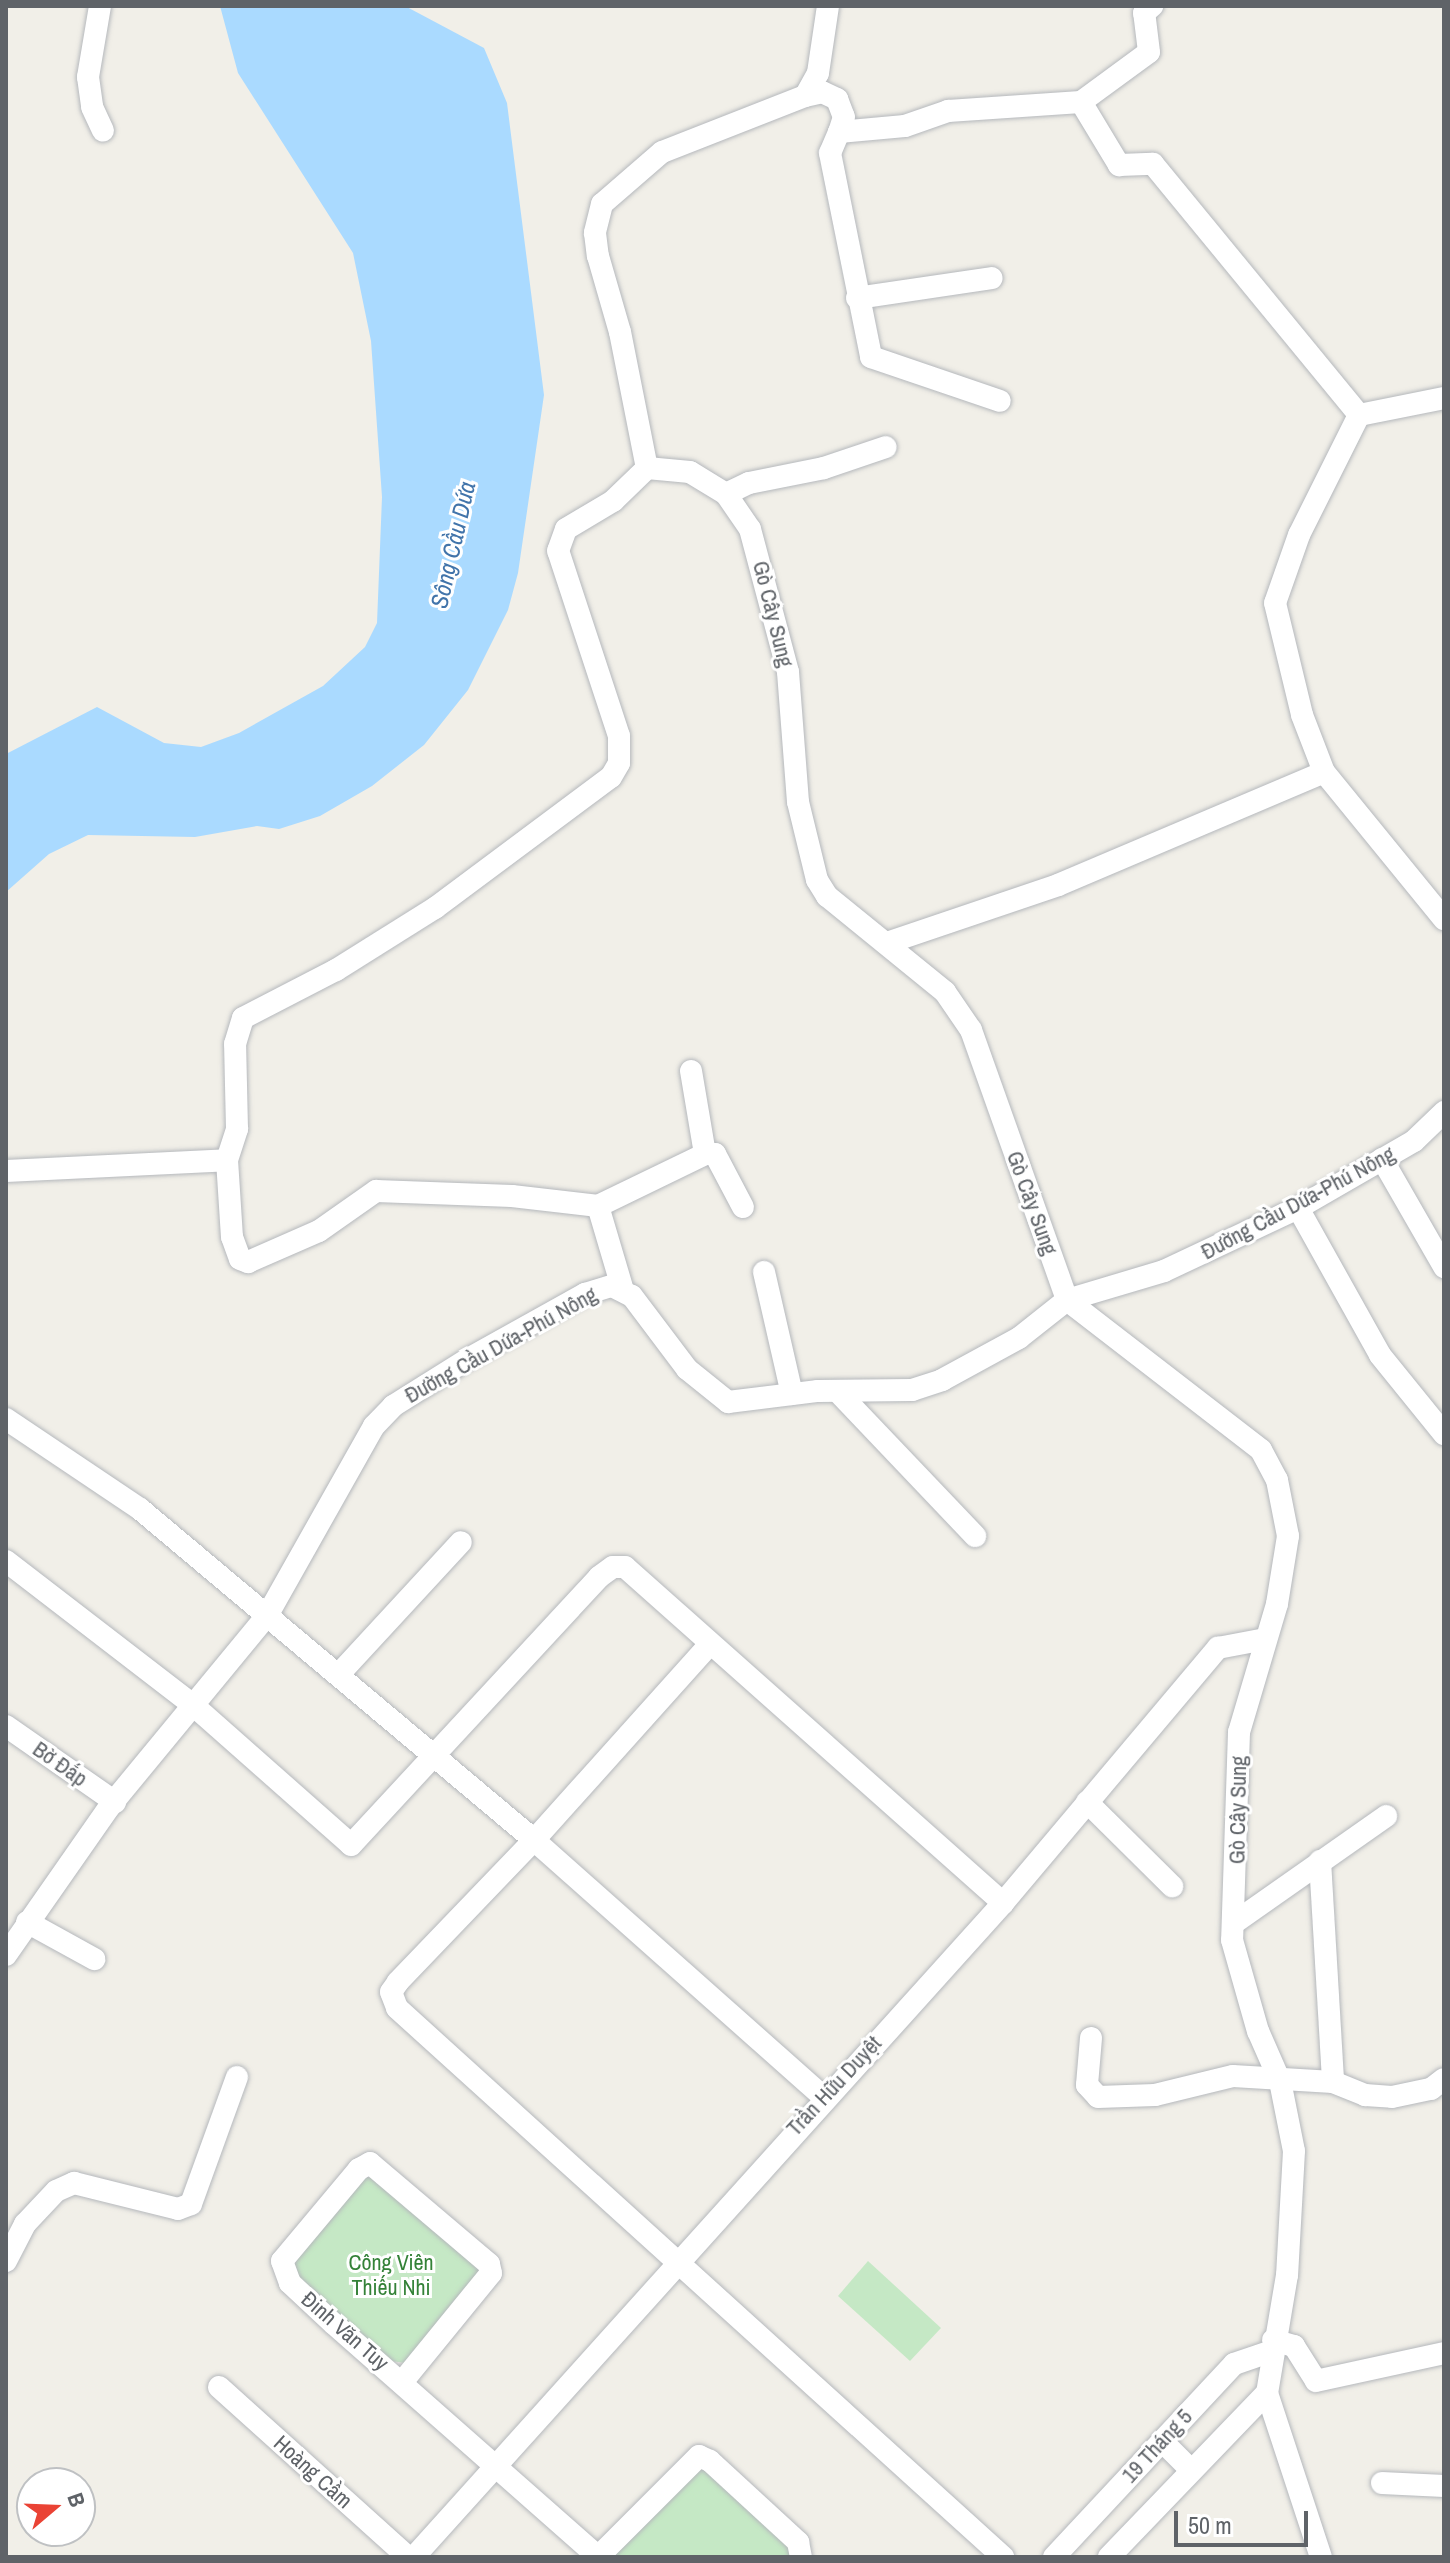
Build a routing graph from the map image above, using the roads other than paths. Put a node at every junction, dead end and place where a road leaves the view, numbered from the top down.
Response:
1 (100, 6) edge
2 (828, 6) edge
3 (1152, 6) edge
4 (805, 96) junction
5 (1081, 102) junction
6 (103, 131) dead end
7 (839, 132) junction
8 (992, 278) dead end
9 (857, 298) junction
10 (1444, 398) edge
11 (1000, 401) dead end
12 (1359, 415) junction
13 (886, 447) dead end
14 (647, 468) junction
15 (726, 494) junction
16 (1324, 772) junction
17 (1444, 919) edge
18 (890, 942) junction
19 (691, 1071) dead end
20 (1444, 1112) edge
21 (705, 1154) junction
22 (1382, 1159) junction
23 (227, 1160) junction
24 (6, 1171) edge
25 (598, 1206) junction
26 (743, 1207) dead end
27 (1298, 1208) junction
28 (1444, 1267) edge
29 (764, 1272) dead end
30 (622, 1287) junction
31 (1067, 1300) junction
32 (838, 1392) junction
33 (792, 1394) junction
34 (6, 1419) edge
35 (1444, 1434) edge
36 (975, 1536) dead end
37 (461, 1542) dead end
38 (6, 1561) edge
39 (268, 1614) junction
40 (1265, 1639) junction
41 (710, 1644) junction
42 (340, 1673) junction
43 (193, 1705) junction
44 (6, 1726) edge
45 (438, 1754) junction
46 (115, 1802) junction
47 (1087, 1802) junction
48 (1386, 1816) dead end
49 (534, 1840) junction
50 (1320, 1861) junction
51 (1172, 1886) dead end
52 (1003, 1903) junction
53 (27, 1922) junction
54 (1234, 1923) junction
55 (6, 1955) edge
56 (94, 1959) dead end
57 (1091, 2038) dead end
58 (237, 2077) dead end
59 (1444, 2079) edge
60 (1280, 2081) junction
61 (1333, 2082) junction
62 (823, 2097) junction
63 (677, 2259) junction
64 (6, 2261) edge
65 (1272, 2346) junction
66 (1444, 2353) edge
67 (403, 2381) junction
68 (219, 2387) dead end
69 (1267, 2393) junction
70 (1162, 2441) junction
71 (494, 2465) junction
72 (1191, 2470) junction
73 (1382, 2483) dead end
74 (1444, 2486) edge
75 (408, 2557) edge
76 (414, 2557) edge
77 (598, 2557) edge
78 (801, 2557) edge
79 (1003, 2557) edge
80 (1054, 2557) edge
81 (1109, 2557) edge
82 (1321, 2557) edge

1 - 6 street
2 - 4 street
3 - 5 street
4 - 7 street
4 - 14 street
5 - 7 street
5 - 12 street
7 - 9 street
8 - 9 street
9 - 11 street
10 - 12 street
12 - 16 street
13 - 15 street
14 - 15 street, Gò Cây Sung
14 - 23 street
15 - 18 street, Gò Cây Sung
16 - 17 street
16 - 18 street
18 - 31 street, Gò Cây Sung
19 - 21 street
20 - 22 street, Đường Cầu Dứa-Phú Nông
21 - 25 street
21 - 26 street
22 - 27 street, Đường Cầu Dứa-Phú Nông
22 - 28 street
23 - 24 street
23 - 25 street
25 - 30 street
27 - 31 street, Đường Cầu Dứa-Phú Nông
27 - 35 street
29 - 33 street
30 - 33 street, Đường Cầu Dứa-Phú Nông
30 - 39 street, Đường Cầu Dứa-Phú Nông
31 - 32 street, Đường Cầu Dứa-Phú Nông
31 - 40 street, Gò Cây Sung
32 - 33 street, Đường Cầu Dứa-Phú Nông
32 - 36 street
34 - 39 street
37 - 42 street
38 - 43 street
39 - 42 street
39 - 43 street, Đường Cầu Dứa-Phú Nông
40 - 47 street, Trần Hữu Duyệt
40 - 54 street, Gò Cây Sung
41 - 45 street
41 - 49 street
41 - 52 street
42 - 45 street
43 - 45 street
43 - 46 street, Đường Cầu Dứa-Phú Nông
44 - 46 street, Bờ Đắp
45 - 49 street
46 - 53 street, Đường Cầu Dứa-Phú Nông
47 - 51 street
47 - 52 street, Trần Hữu Duyệt
48 - 50 street
49 - 62 street
49 - 63 street
50 - 54 street
50 - 61 street
52 - 62 street, Trần Hữu Duyệt
53 - 55 street, Đường Cầu Dứa-Phú Nông
53 - 56 street
54 - 60 street, Gò Cây Sung
57 - 60 street
58 - 64 street
59 - 61 street
60 - 61 street
60 - 65 street, Gò Cây Sung
62 - 63 street, Trần Hữu Duyệt
63 - 71 street, Trần Hữu Duyệt
63 - 79 street
65 - 66 street
65 - 69 street, Gò Cây Sung
65 - 70 street, 19 Tháng 5
67 - 67 street, Đinh Văn Tuy
67 - 71 street, Đinh Văn Tuy
68 - 75 street, Hoàng Cầm
69 - 72 street, 19 Tháng 5
69 - 82 street, Gò Cây Sung
70 - 72 street
70 - 80 street, 19 Tháng 5
71 - 76 street, Trần Hữu Duyệt
71 - 77 street, Đinh Văn Tuy
72 - 81 street, 19 Tháng 5
73 - 74 street
77 - 78 street

